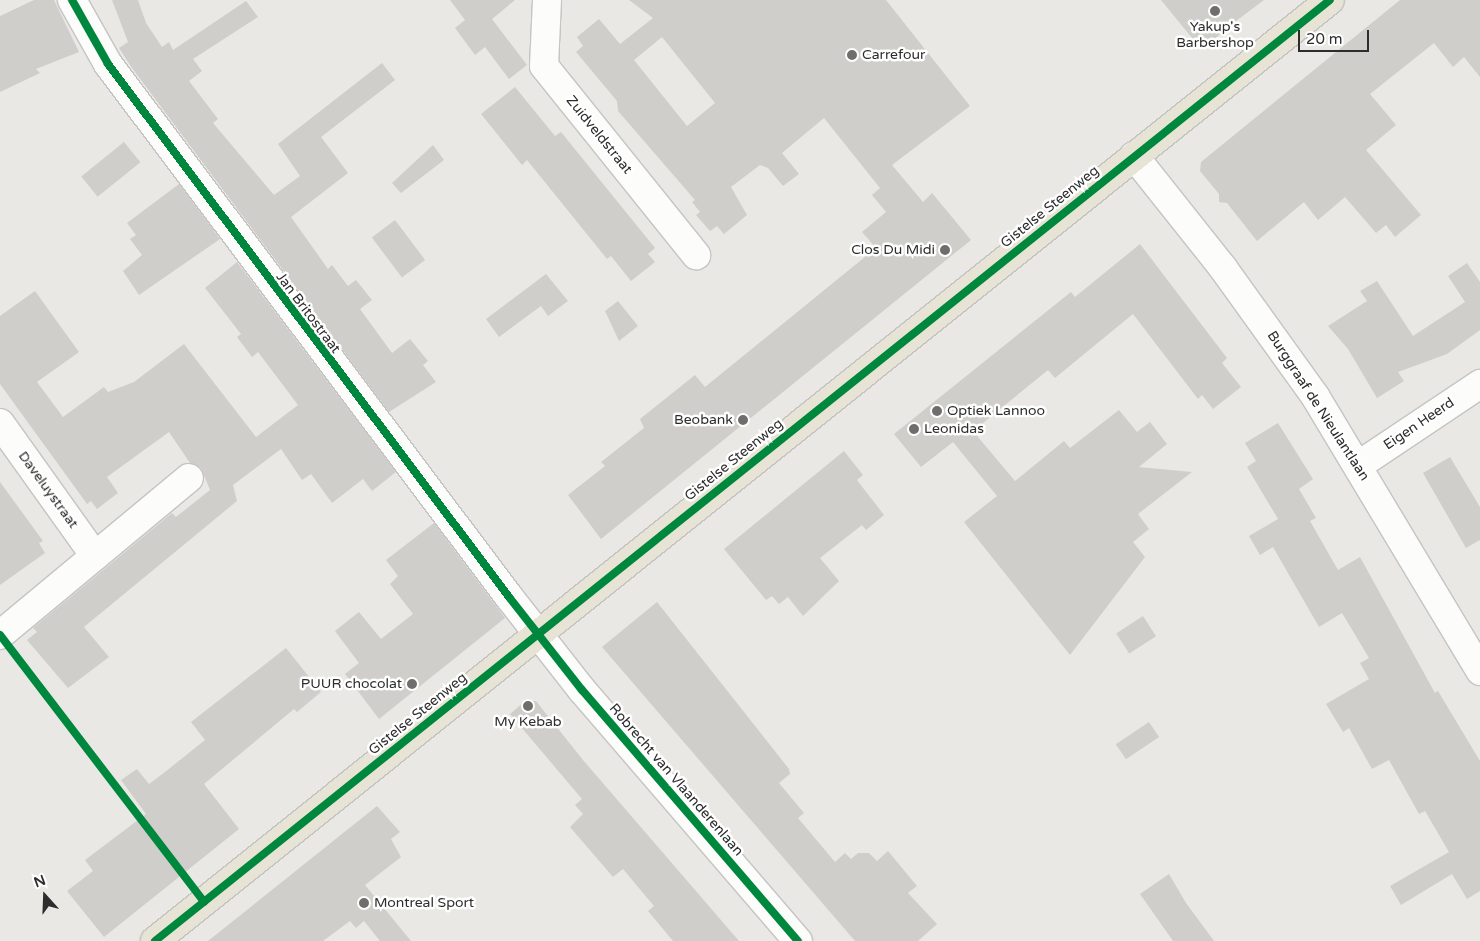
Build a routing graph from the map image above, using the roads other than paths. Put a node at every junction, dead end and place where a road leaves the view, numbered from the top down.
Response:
1 (72, 0) edge
2 (547, 0) edge
3 (1330, 0) edge
4 (1134, 156) junction
5 (696, 255) dead end
6 (1480, 384) edge
7 (0, 424) edge
8 (1358, 465) junction
9 (189, 478) dead end
10 (95, 556) junction
11 (537, 633) junction
12 (0, 635) edge
13 (1480, 671) edge
14 (155, 941) edge
15 (798, 941) edge

1 - 11 street, Jan Britostraat
2 - 5 street, Zuidveldstraat
3 - 4 main road, Gistelse Steenweg
4 - 8 street, Burggraaf de Nieulantlaan
4 - 11 main road, Gistelse Steenweg
6 - 8 street, Eigen Heerd
7 - 10 street, Daveluystraat
8 - 13 street, Burggraaf de Nieulantlaan
9 - 10 street
10 - 12 street
11 - 14 main road, Gistelse Steenweg
11 - 15 street, Robrecht van Vlaanderenlaan

